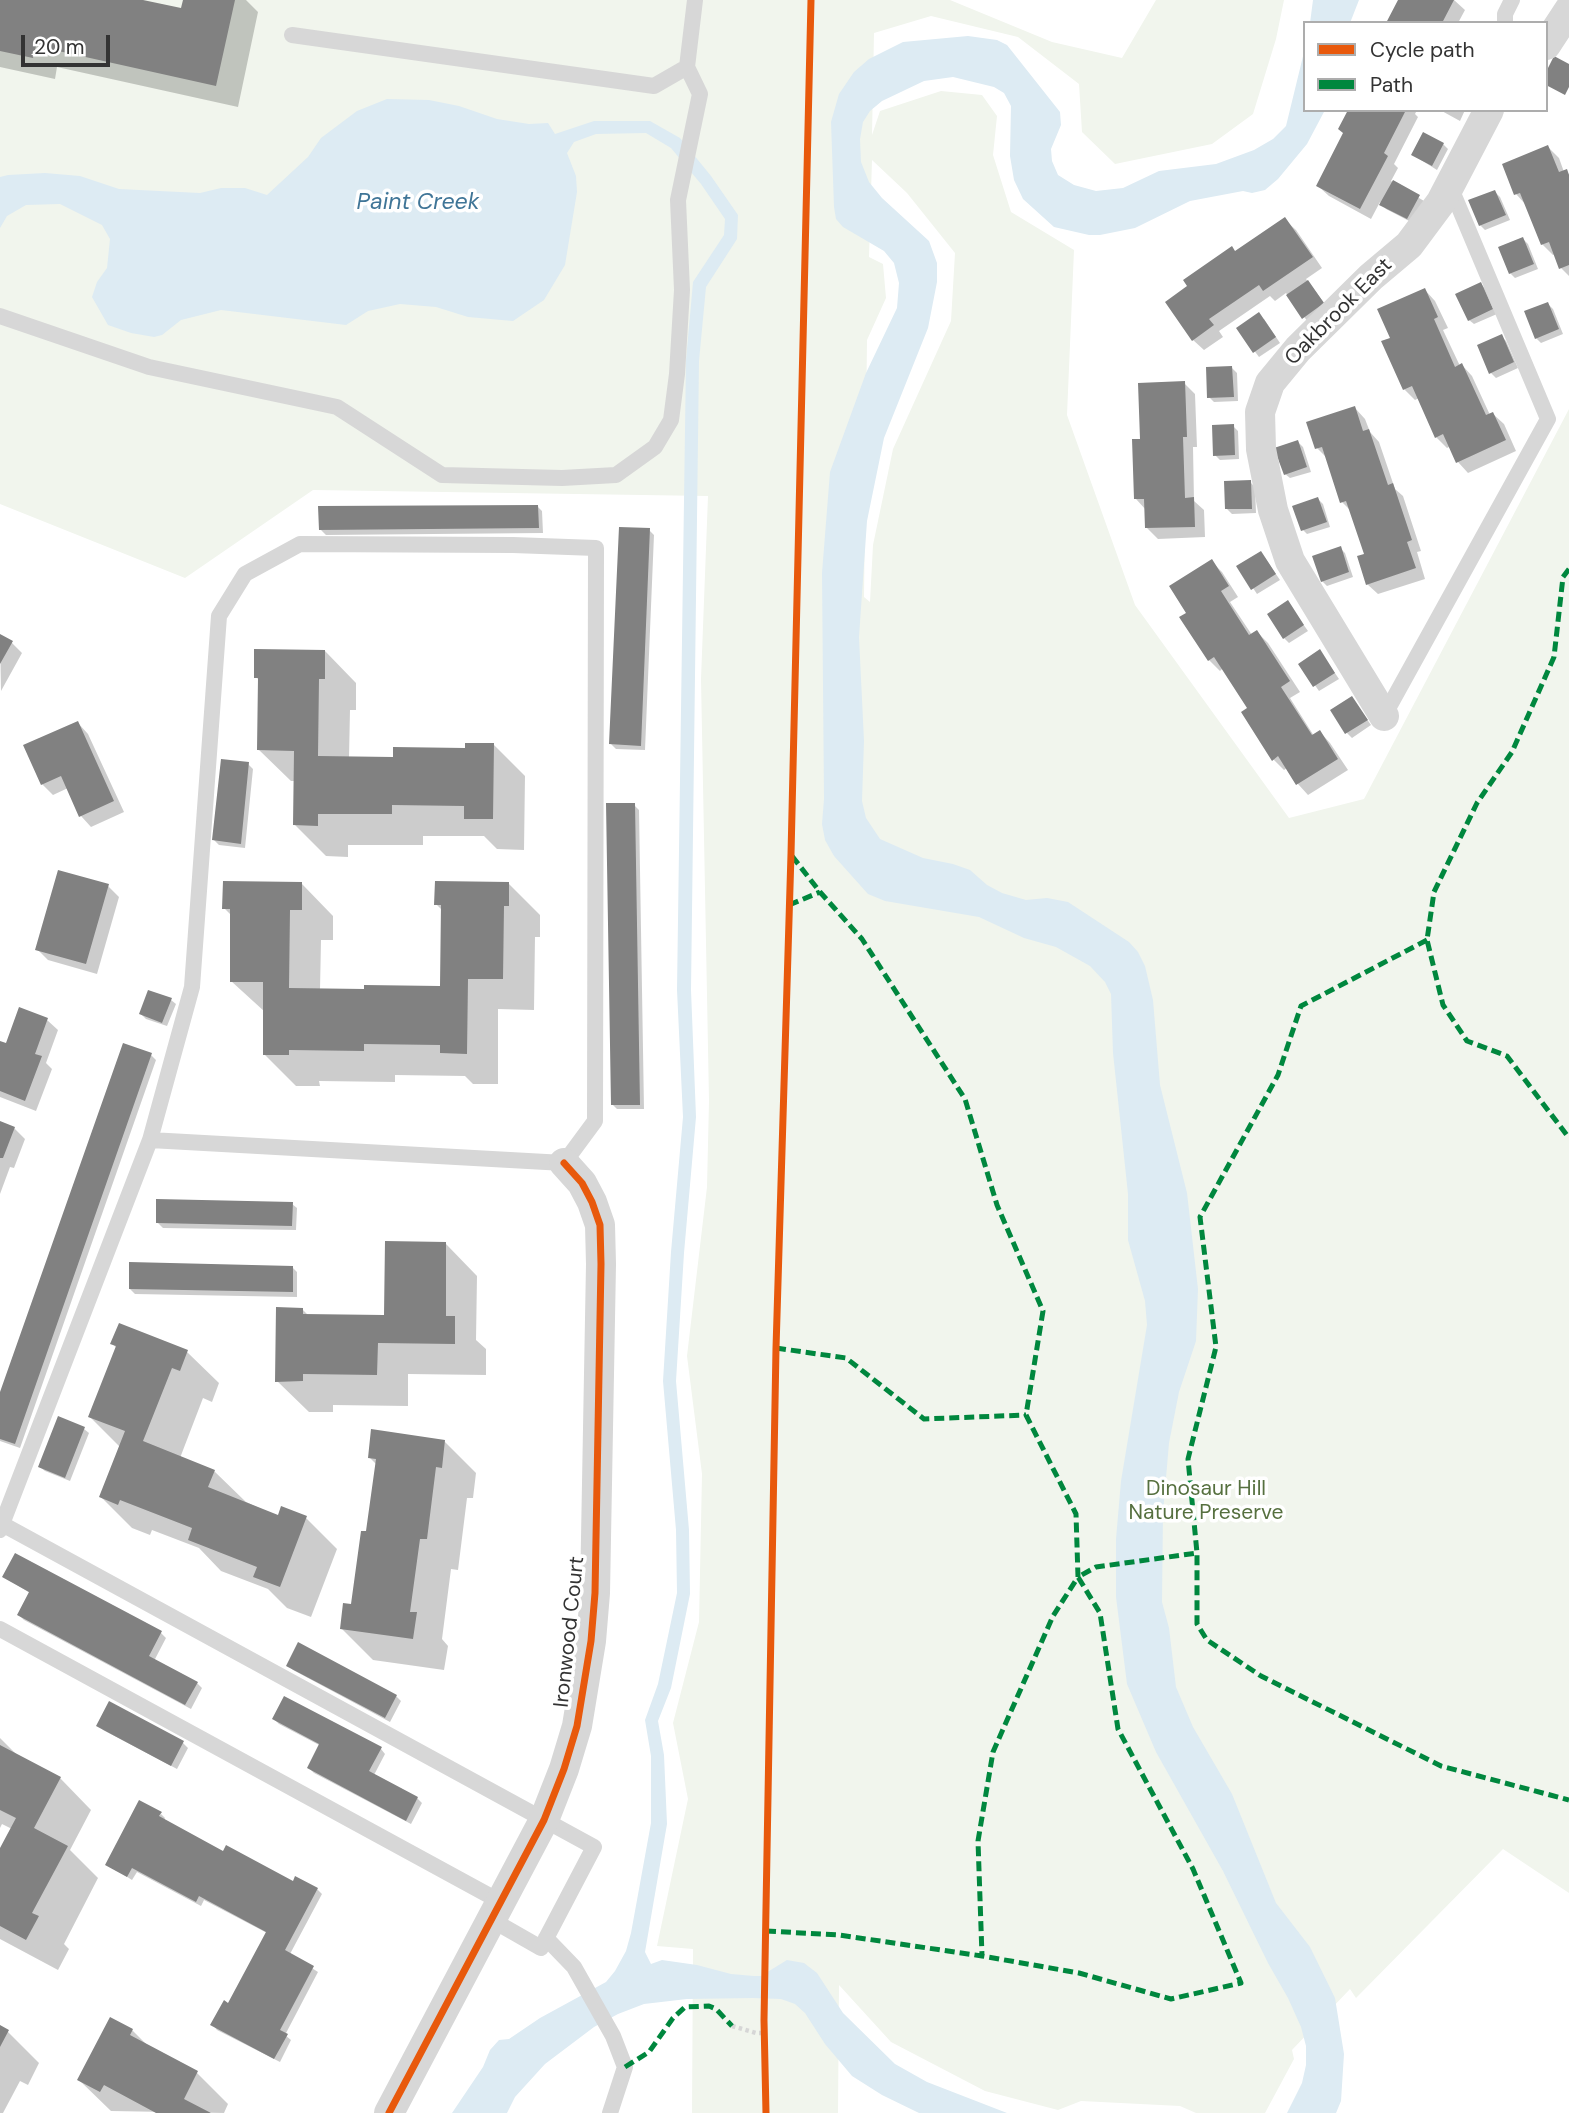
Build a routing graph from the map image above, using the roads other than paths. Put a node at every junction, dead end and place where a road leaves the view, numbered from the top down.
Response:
1 (687, 0) edge
2 (695, 0) edge
3 (1512, 0) edge
4 (1569, 10) edge
5 (1505, 21) edge
6 (693, 22) junction
7 (292, 35) dead end
8 (1548, 42) edge
9 (687, 67) junction
10 (1488, 112) edge
11 (1450, 186) junction
12 (0, 316) edge
13 (1384, 716) joint
14 (150, 1140) junction
15 (564, 1163) junction
16 (1, 1527) edge
17 (0, 1629) edge
18 (544, 1820) junction
19 (496, 1911) junction
20 (546, 1938) junction
21 (389, 2113) edge
22 (610, 2113) edge

1 - 6 lane
2 - 6 lane
3 - 5 lane
4 - 8 street
6 - 9 lane
7 - 9 lane
9 - 12 lane
10 - 11 street, Oakbrook East
11 - 13 lane
11 - 13 street, Oakbrook East
14 - 15 lane
14 - 15 lane
14 - 16 lane
15 - 18 street, Ironwood Court
16 - 18 lane
17 - 19 lane
18 - 19 street, Ironwood Court
18 - 20 lane
19 - 20 lane
19 - 21 street, Ironwood Court
20 - 22 lane

